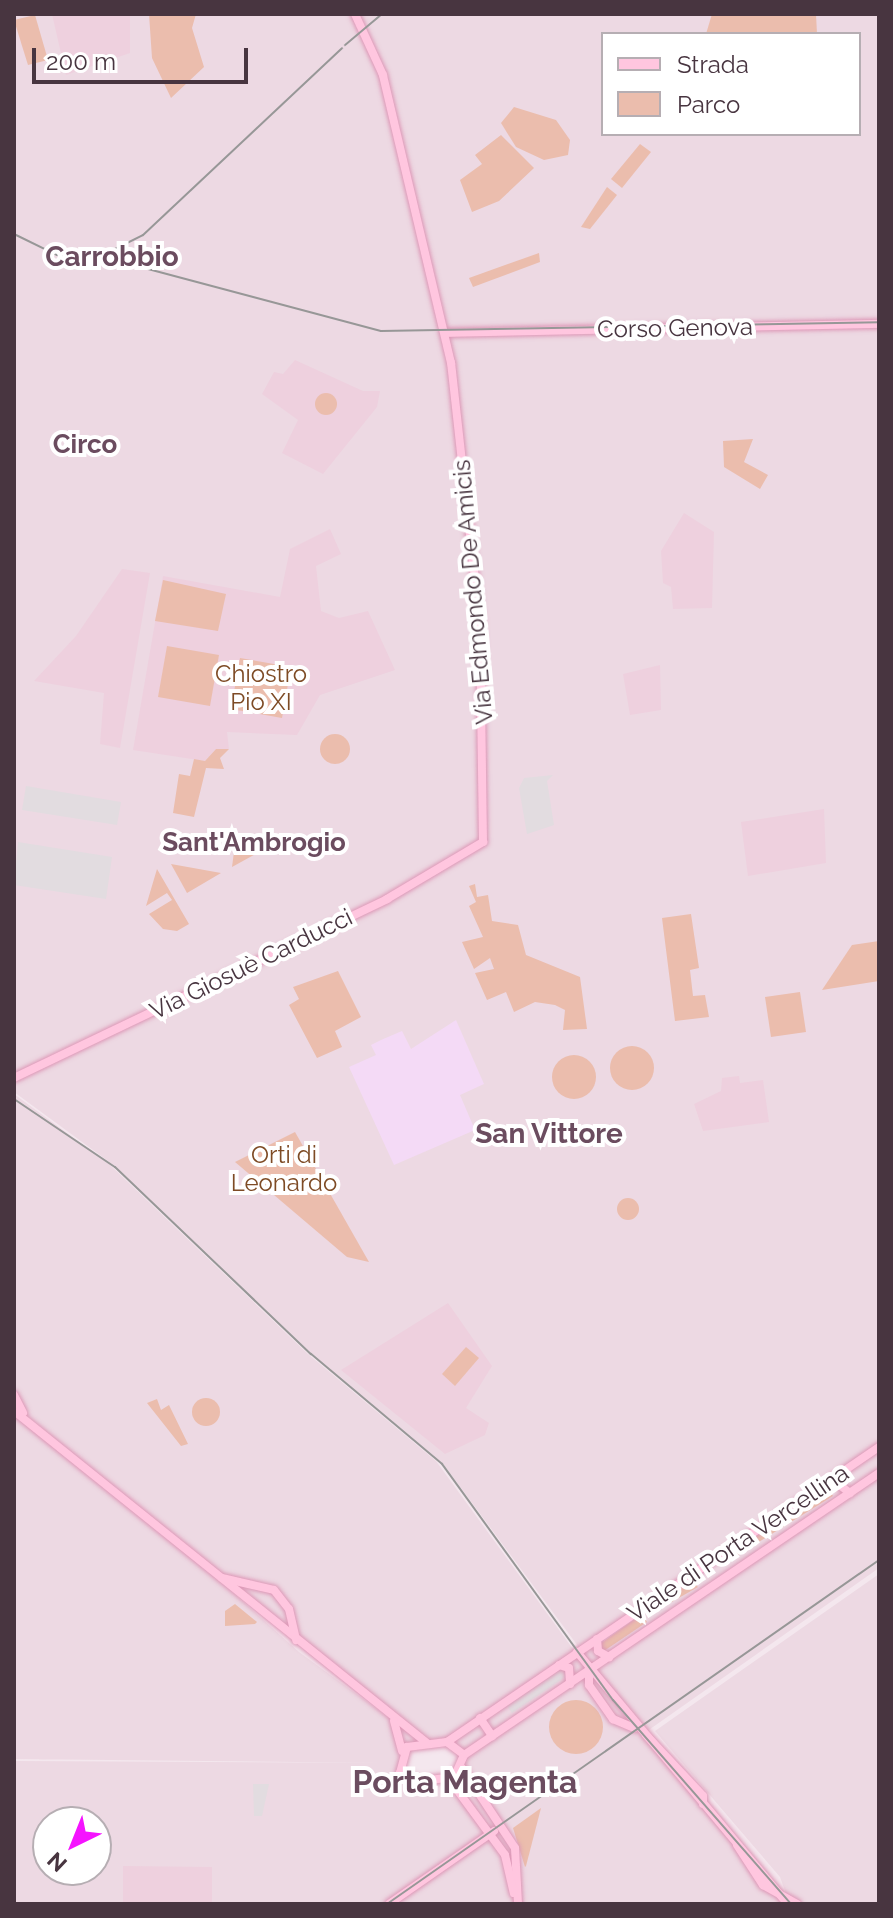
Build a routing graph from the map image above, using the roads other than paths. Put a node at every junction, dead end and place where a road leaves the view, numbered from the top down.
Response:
1 (355, 14) edge
2 (879, 324) edge
3 (446, 337) junction
4 (483, 842) joint
5 (14, 1078) edge
6 (14, 1395) edge
7 (19, 1412) edge
8 (879, 1447) edge
9 (879, 1473) edge
10 (832, 1479) junction
11 (850, 1493) junction
12 (707, 1564) junction
13 (221, 1578) junction
14 (718, 1582) junction
15 (646, 1606) junction
16 (659, 1623) junction
17 (597, 1639) junction
18 (296, 1640) junction
19 (577, 1652) junction
20 (609, 1657) junction
21 (558, 1665) junction
22 (589, 1670) junction
23 (570, 1684) junction
24 (480, 1718) junction
25 (394, 1720) junction
26 (492, 1736) junction
27 (447, 1742) junction
28 (427, 1743) junction
29 (402, 1751) junction
30 (464, 1755) junction
31 (462, 1768) junction
32 (449, 1779) junction
33 (501, 1826) junction
34 (490, 1833) junction
35 (780, 1893) junction
36 (389, 1904) edge
37 (517, 1904) edge
38 (788, 1904) edge
39 (797, 1904) edge

1 - 3 street, Via Edmondo De Amicis
2 - 3 street, Corso Genova
3 - 4 street, Via Edmondo De Amicis
4 - 5 street, Via Giosuè Carducci
6 - 7 street
7 - 13 street
8 - 10 street, Viale di Porta Vercellina
9 - 11 street, Viale di Porta Vercellina
10 - 11 street
10 - 12 street, Viale di Porta Vercellina
11 - 14 street, Viale di Porta Vercellina
12 - 14 street
12 - 15 street, Viale di Porta Vercellina
13 - 18 street
13 - 18 street
14 - 16 street, Viale di Porta Vercellina
15 - 16 street
15 - 17 street, Viale di Porta Vercellina
16 - 20 street, Viale di Porta Vercellina
17 - 19 street, Viale di Porta Vercellina
17 - 20 street
18 - 25 street
19 - 21 street, Viale di Porta Vercellina
19 - 22 street
20 - 22 street, Viale di Porta Vercellina
21 - 23 street
21 - 24 street, Viale di Porta Vercellina
22 - 23 street, Viale di Porta Vercellina
22 - 35 street
23 - 26 street, Viale di Porta Vercellina
24 - 26 street
24 - 27 street, Viale di Porta Vercellina
25 - 28 street
25 - 29 street
26 - 30 street, Viale di Porta Vercellina
27 - 28 street
27 - 30 street
28 - 29 street
29 - 32 street
30 - 31 street
31 - 32 street
31 - 33 street
32 - 34 street
33 - 34 street
33 - 37 street
34 - 36 street
34 - 37 street
35 - 38 street
35 - 39 street

